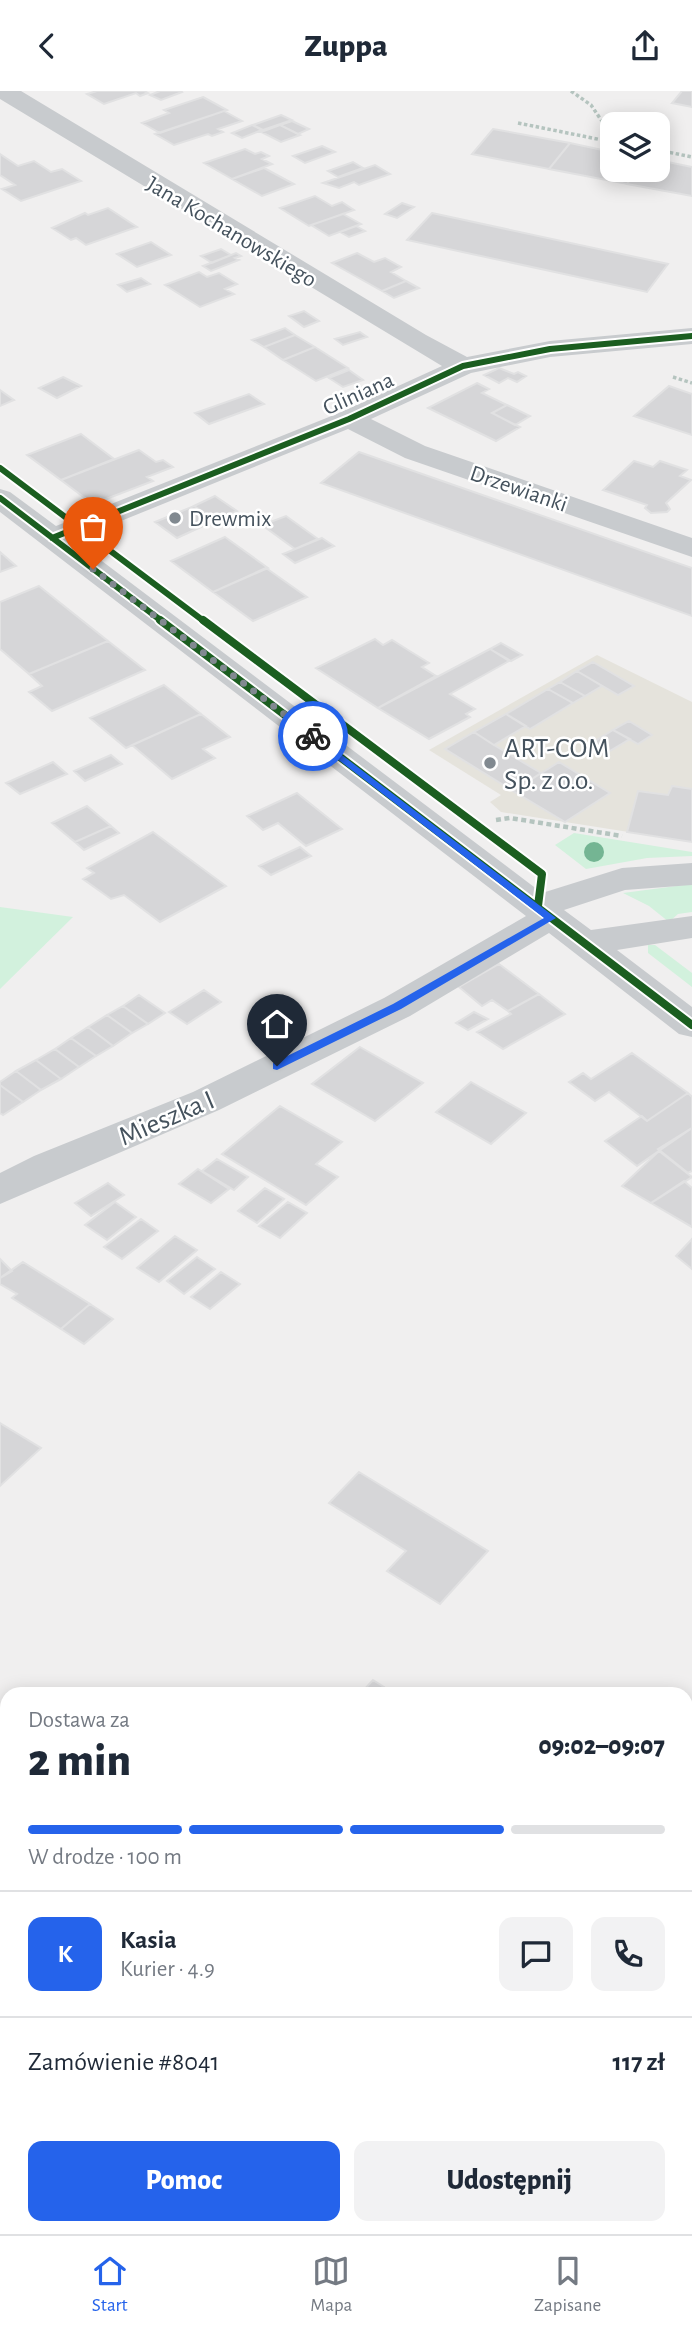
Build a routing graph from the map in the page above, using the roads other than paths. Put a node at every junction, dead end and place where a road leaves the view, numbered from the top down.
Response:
1 (4, 91) edge
2 (692, 336) edge
3 (463, 366) junction
4 (349, 419) junction
5 (0, 498) edge
6 (52, 538) junction
7 (692, 548) edge
8 (692, 874) edge
9 (544, 912) junction
10 (692, 927) edge
11 (584, 943) junction
12 (692, 1025) edge
13 (0, 1190) edge

1 - 3 street, Jana Kochanowskiego
2 - 3 street, Gliniana
3 - 4 street, Gliniana
4 - 6 street, Gliniana
4 - 7 street, Drzewianki
5 - 6 street
6 - 9 street
8 - 9 street, Mieszka I
9 - 11 street
9 - 13 street, Mieszka I
10 - 11 street
11 - 12 street

